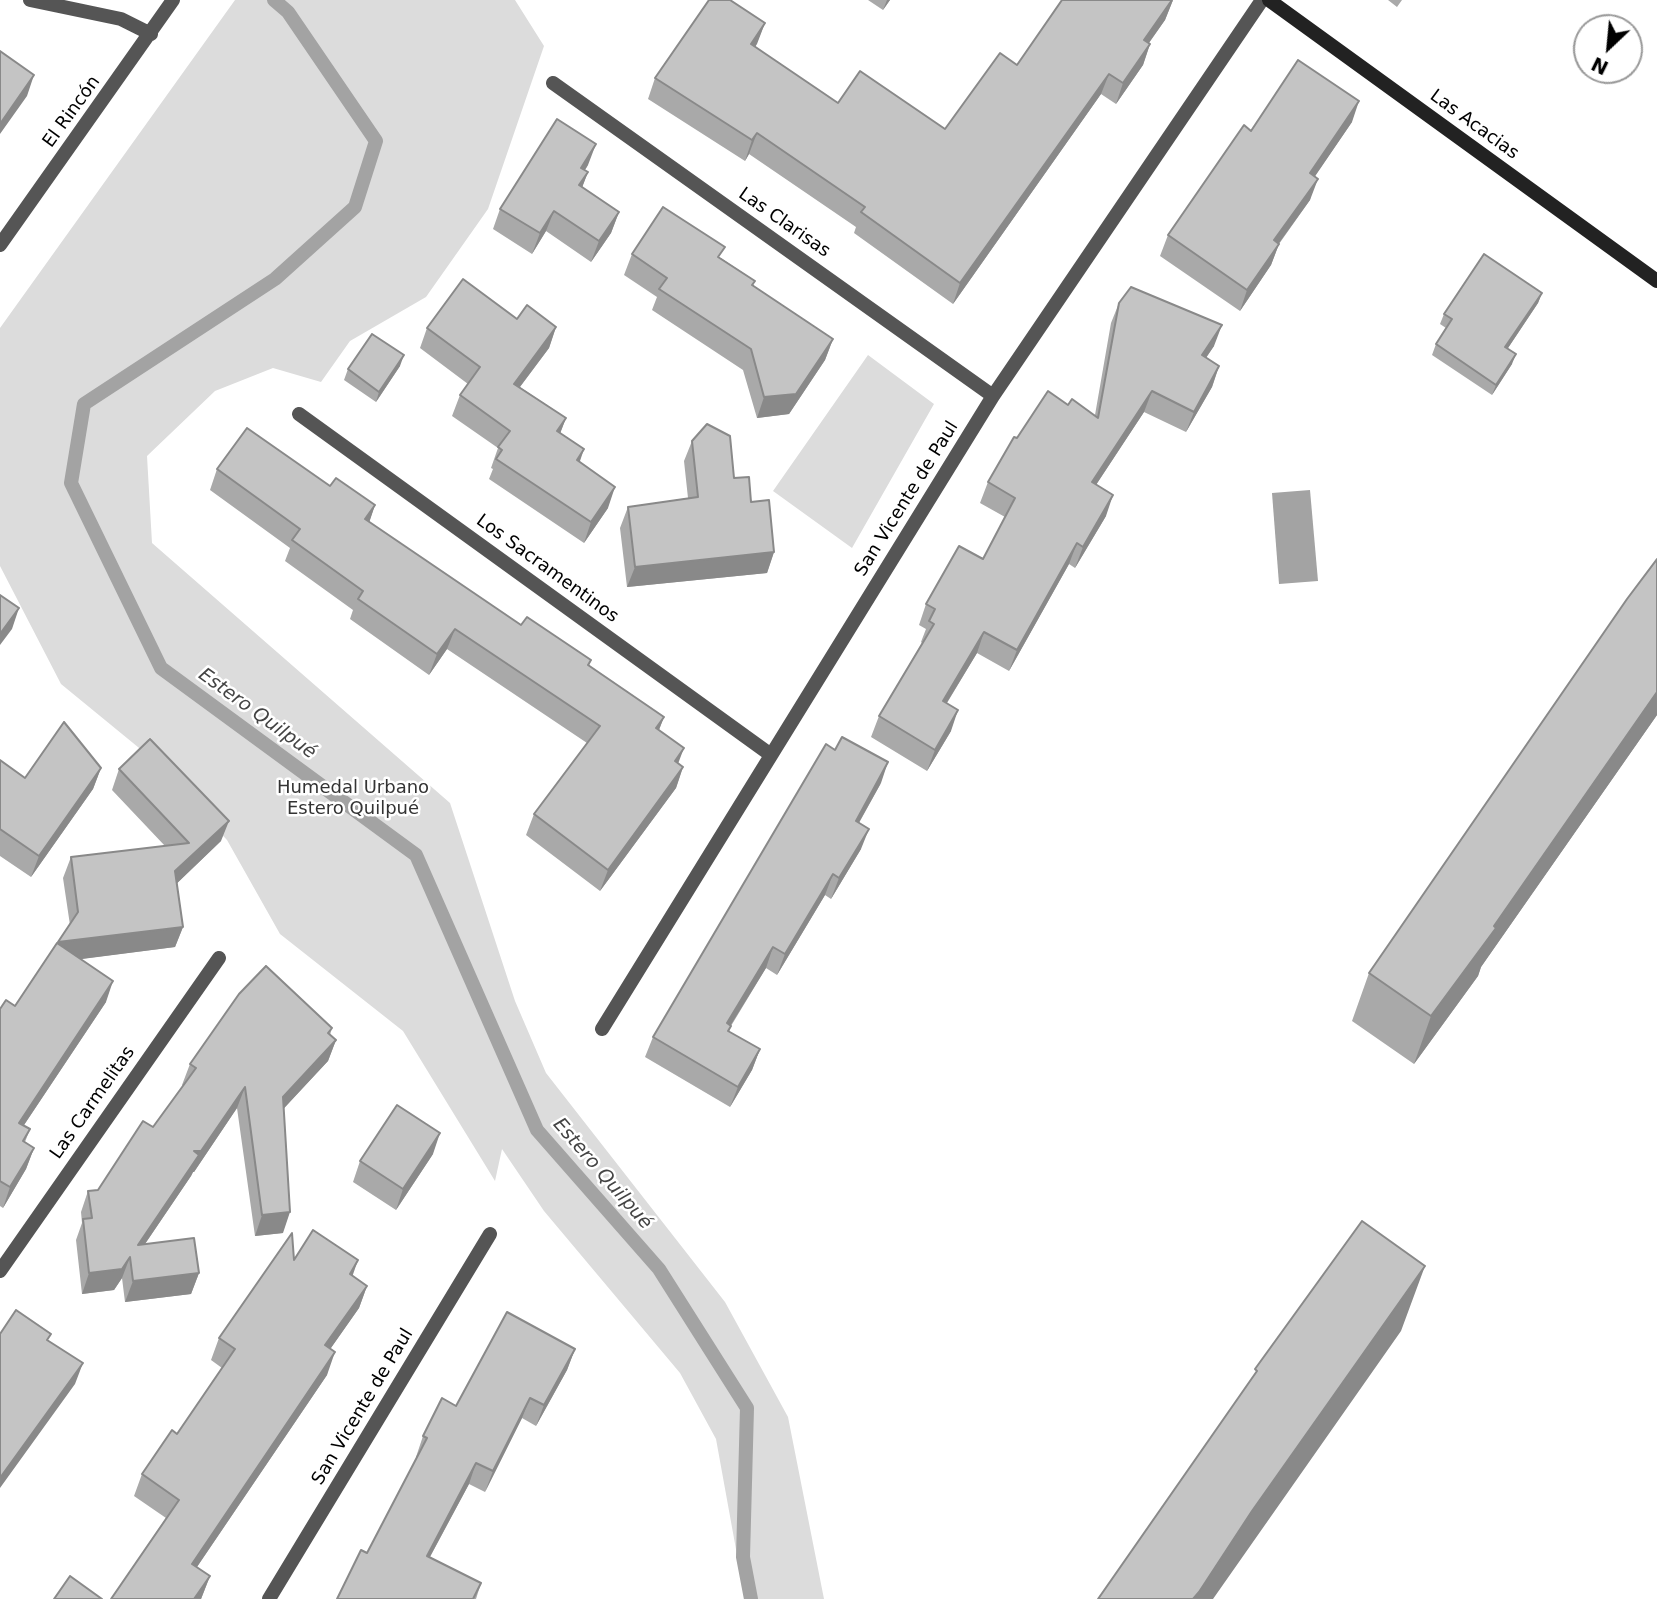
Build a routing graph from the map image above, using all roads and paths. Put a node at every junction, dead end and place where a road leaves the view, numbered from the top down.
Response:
1 (30, 0) edge
2 (173, 0) edge
3 (1262, 0) edge
4 (1269, 0) edge
5 (151, 34) junction
6 (554, 83) dead end
7 (0, 245) edge
8 (1657, 281) edge
9 (993, 396) junction
10 (299, 414) dead end
11 (771, 755) junction
12 (219, 957) dead end
13 (602, 1029) dead end
14 (490, 1234) dead end
15 (1, 1268) edge
16 (269, 1599) edge

1 - 5 street
2 - 5 street, El Rincón
3 - 9 street, San Vicente de Paul
4 - 8 street, Las Acacias
5 - 7 street, El Rincón
6 - 9 street, Las Clarisas
9 - 11 street, San Vicente de Paul
10 - 11 street, Los Sacramentinos
11 - 13 street, San Vicente de Paul
12 - 15 street, Las Carmelitas
14 - 16 street, San Vicente de Paul

